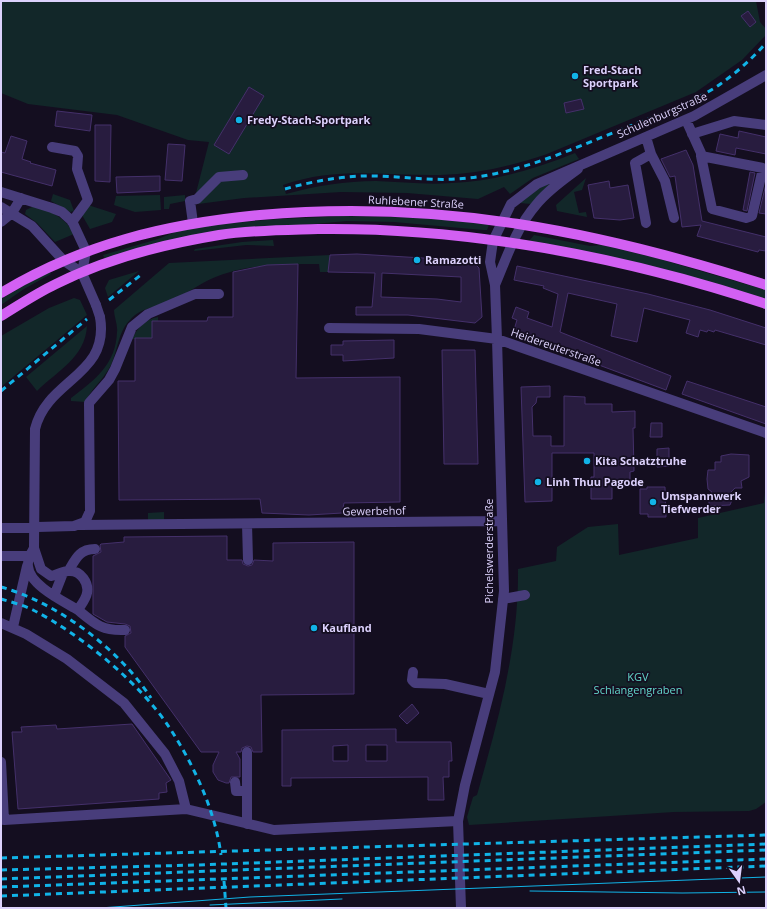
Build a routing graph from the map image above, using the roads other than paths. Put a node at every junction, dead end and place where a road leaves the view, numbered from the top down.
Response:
1 (766, 75) edge
2 (686, 120) junction
3 (766, 125) edge
4 (692, 134) junction
5 (646, 137) junction
6 (52, 147) dead end
7 (651, 154) junction
8 (701, 156) junction
9 (586, 162) junction
10 (243, 175) dead end
11 (1, 192) edge
12 (21, 198) junction
13 (1, 207) edge
14 (12, 213) junction
15 (674, 218) dead end
16 (502, 220) junction
17 (1, 222) edge
18 (72, 222) junction
19 (646, 223) dead end
20 (193, 224) junction
21 (523, 224) junction
22 (493, 241) junction
23 (512, 243) junction
24 (86, 251) junction
25 (63, 260) junction
26 (82, 273) junction
27 (495, 285) junction
28 (766, 285) edge
29 (1, 293) edge
30 (219, 294) dead end
31 (766, 304) edge
32 (1, 316) edge
33 (329, 328) dead end
34 (497, 339) junction
35 (766, 433) edge
36 (502, 521) junction
37 (247, 524) junction
38 (81, 525) junction
39 (1, 528) edge
40 (34, 528) junction
41 (95, 549) dead end
42 (32, 552) junction
43 (1, 556) edge
44 (248, 560) dead end
45 (27, 566) junction
46 (66, 572) junction
47 (525, 595) dead end
48 (54, 596) junction
49 (503, 599) junction
50 (78, 610) junction
51 (1, 623) edge
52 (13, 627) junction
53 (125, 630) dead end
54 (413, 672) dead end
55 (489, 694) junction
56 (247, 752) dead end
57 (1, 762) edge
58 (235, 782) dead end
59 (247, 791) junction
60 (186, 809) junction
61 (2, 820) edge
62 (458, 821) junction
63 (247, 824) junction
64 (461, 908) edge

1 - 2 street, Schulenburgstraße
2 - 4 street
2 - 5 street, Schulenburgstraße
3 - 4 street
4 - 8 street
5 - 7 street
5 - 9 street, Schulenburgstraße
6 - 18 street
7 - 15 street
7 - 19 street
8 - 8 street
9 - 16 street, Schulenburgstraße
9 - 21 street, Schulenburgstraße
10 - 20 street
11 - 12 street
12 - 14 street
12 - 18 street
13 - 14 street
14 - 17 street
14 - 25 street
16 - 20 main road, Ruhlebener Straße
16 - 21 main road, Ruhlebener Straße
16 - 22 street, Pichelswerderstraße
18 - 24 street
20 - 24 main road, Ruhlebener Straße
21 - 23 street, Schulenburgstraße
21 - 28 main road, Ruhlebener Straße
22 - 23 main road
22 - 26 main road
22 - 27 street, Pichelswerderstraße
23 - 27 street, Pichelswerderstraße
23 - 31 main road
24 - 25 main road, Ruhlebener Straße
24 - 26 street
25 - 26 street
25 - 29 main road, Ruhlebener Straße
26 - 32 main road
26 - 40 street, bridge
27 - 34 street, Pichelswerderstraße
30 - 38 street
33 - 34 street, Heidereuterstraße
34 - 35 street, Heidereuterstraße
34 - 36 street, Pichelswerderstraße
36 - 37 street, Gewerbehof
36 - 49 street, Pichelswerderstraße
37 - 38 street, Gewerbehof
37 - 44 street
38 - 40 street, Gewerbehof
39 - 40 street, Gewerbehof
40 - 42 street
41 - 46 street
42 - 43 street
42 - 45 street
42 - 46 street
45 - 48 street
45 - 52 street
46 - 48 street
46 - 50 street
47 - 49 street
48 - 50 street
49 - 55 street, Pichelswerderstraße
50 - 53 street
51 - 52 street
52 - 60 street
54 - 55 street
55 - 62 street, Pichelswerderstraße
56 - 59 street
57 - 61 street
58 - 59 street
59 - 63 street
60 - 61 street
60 - 63 street
62 - 63 street
62 - 64 street, Pichelswerderstraße

